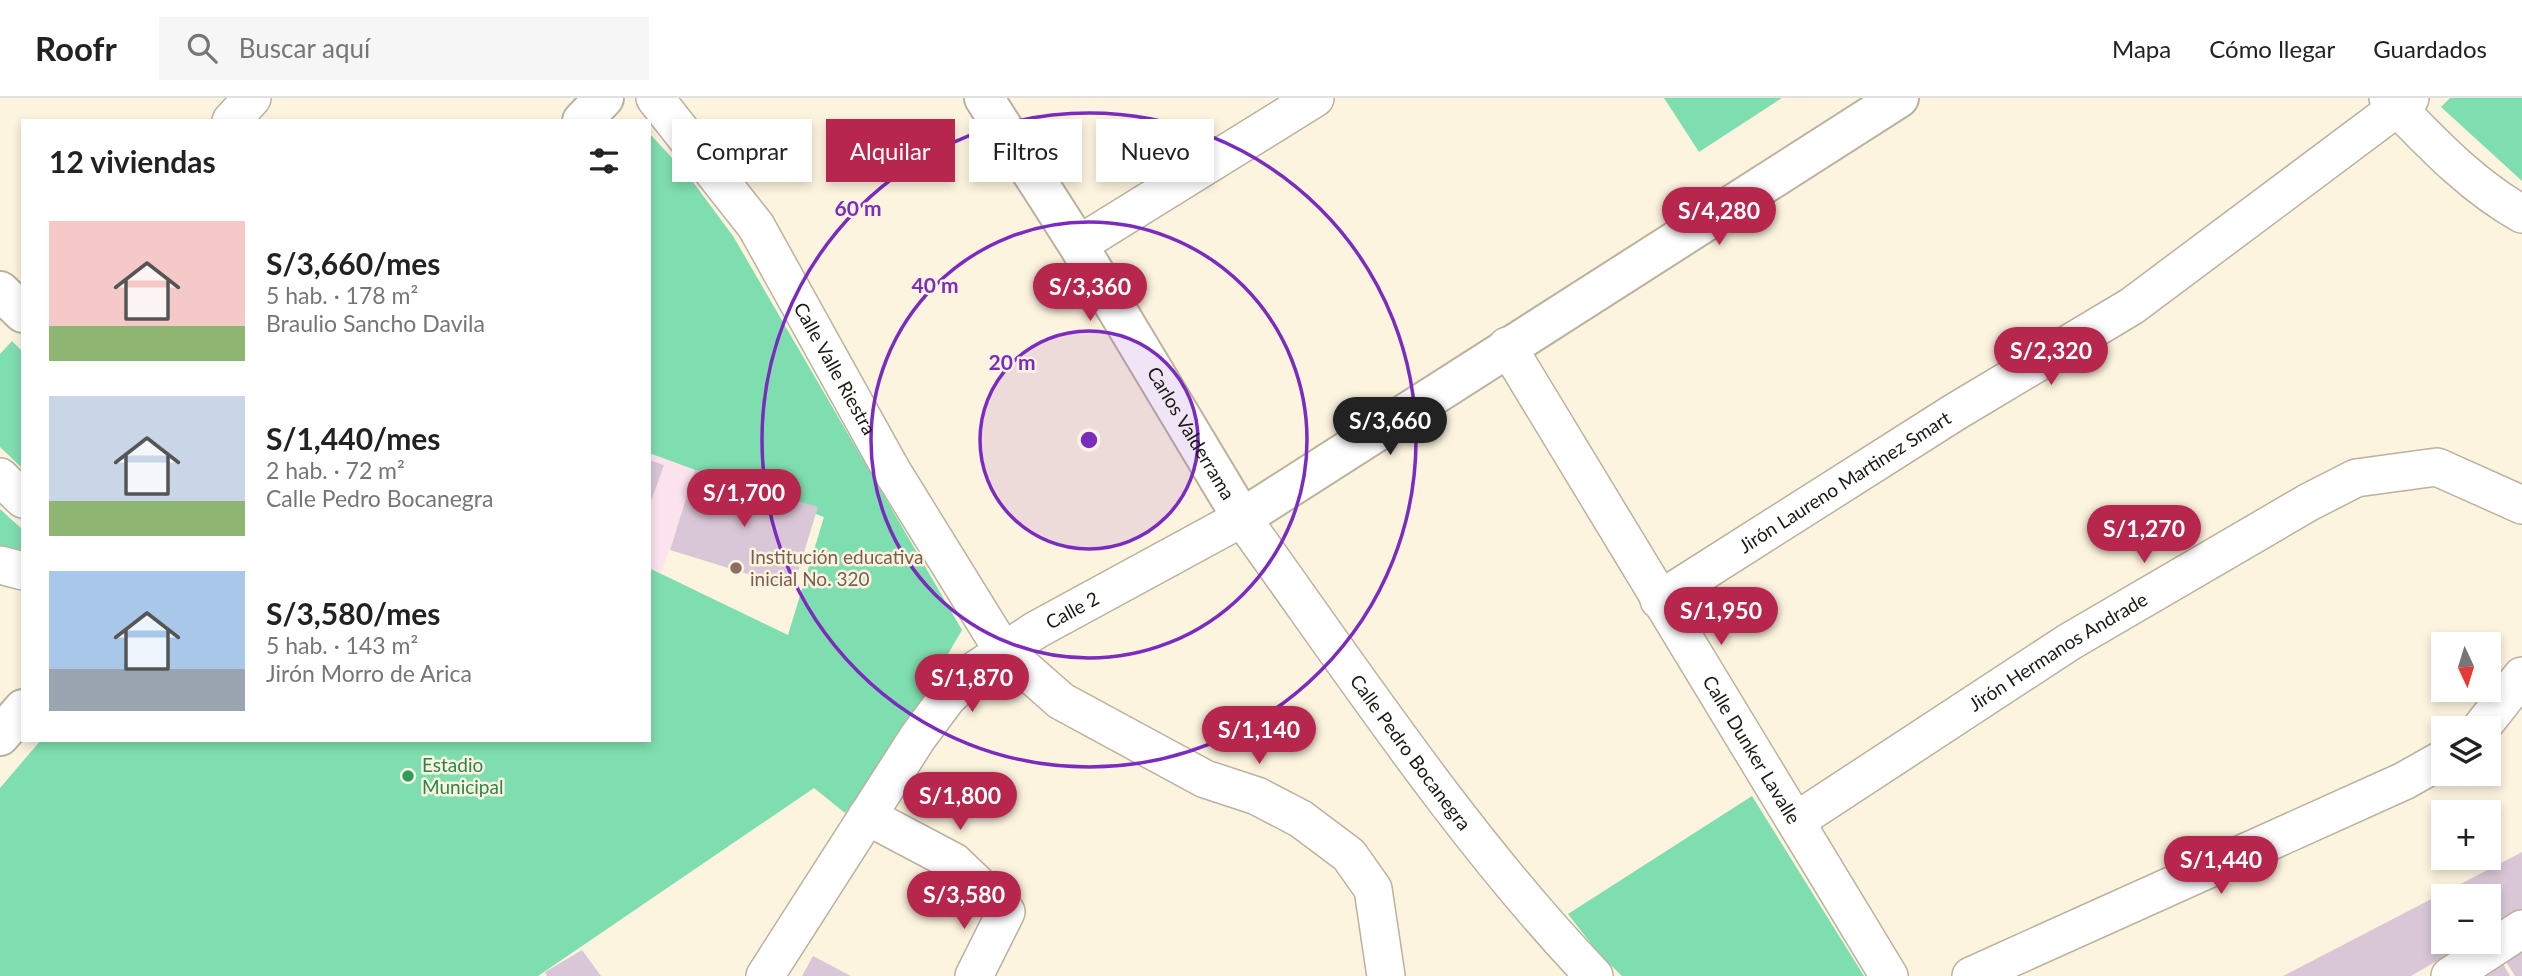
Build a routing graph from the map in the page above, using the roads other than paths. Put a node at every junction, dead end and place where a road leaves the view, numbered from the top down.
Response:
1 (252, 98) edge
2 (604, 98) edge
3 (655, 98) edge
4 (984, 98) edge
5 (1899, 98) edge
6 (1308, 100) edge
7 (2399, 102) edge
8 (233, 119) edge
9 (584, 119) edge
10 (2522, 214) edge
11 (1078, 245) junction
12 (0, 291) edge
13 (21, 311) edge
14 (1507, 346) junction
15 (0, 477) edge
16 (21, 497) edge
17 (2522, 505) edge
18 (1242, 518) junction
19 (0, 565) edge
20 (21, 570) edge
21 (1659, 600) junction
22 (1002, 649) junction
23 (2522, 677) edge
24 (21, 711) edge
25 (2491, 716) edge
26 (0, 736) edge
27 (2431, 766) edge
28 (867, 816) junction
29 (1796, 821) junction
30 (2522, 929) edge
31 (765, 976) edge
32 (974, 976) edge
33 (1386, 976) edge
34 (1594, 976) edge
35 (1889, 976) edge
36 (1971, 976) edge
37 (2451, 976) edge

1 - 8 street
2 - 9 street
3 - 22 street, Calle Valle Riestra
4 - 11 street, Carlos Valderrama
5 - 14 street
6 - 11 street
7 - 10 street
7 - 21 street, Jirón Laureno Martinez Smart
11 - 18 street, Carlos Valderrama
12 - 13 street
14 - 18 street
14 - 21 street, Calle Dunker Lavalle
15 - 16 street
17 - 29 street, Jirón Hermanos Andrade
18 - 22 street, Calle 2
18 - 34 street, Calle Pedro Bocanegra
19 - 20 street
21 - 29 street, Calle Dunker Lavalle
22 - 28 street, Calle 2
22 - 33 street, Calle Valle Riestra
23 - 25 street
24 - 26 street
27 - 36 street
28 - 31 street, Calle 2
28 - 32 street
29 - 35 street, Calle Dunker Lavalle
30 - 37 street

